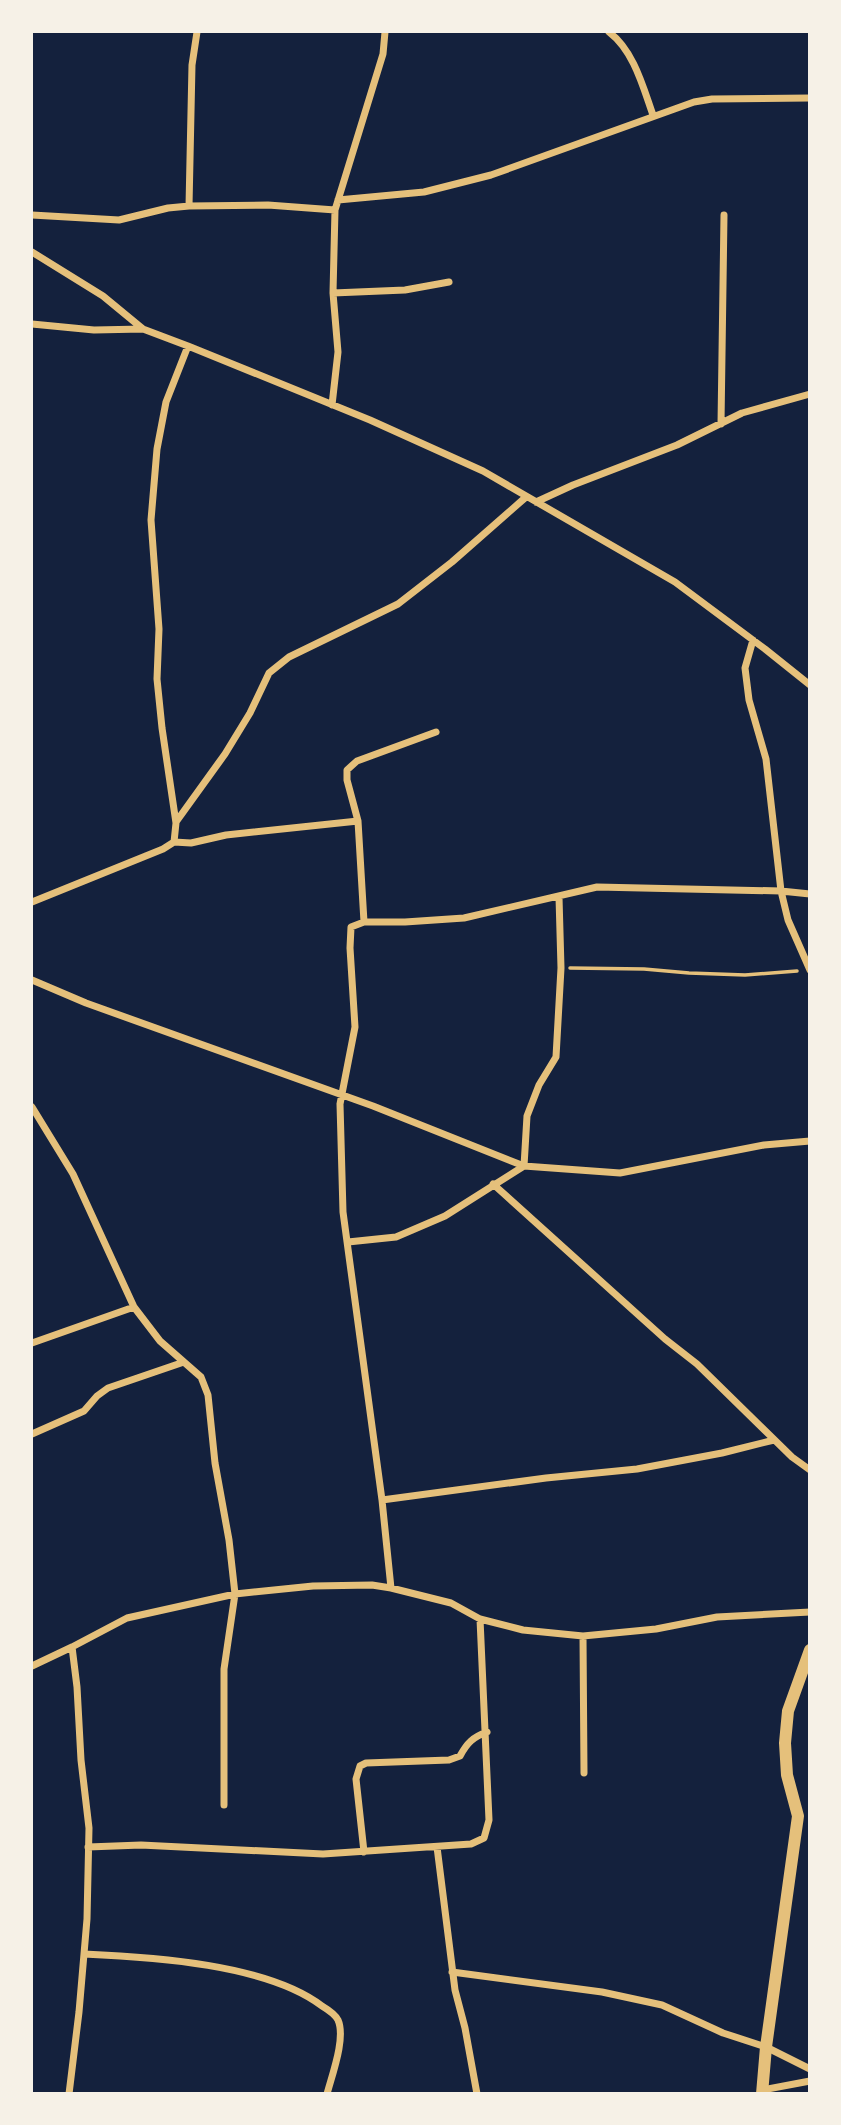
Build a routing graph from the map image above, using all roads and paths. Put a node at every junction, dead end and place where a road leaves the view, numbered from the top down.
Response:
1 (197, 32) edge
2 (385, 32) edge
3 (609, 32) edge
4 (810, 98) edge
5 (653, 115) junction
6 (338, 200) junction
7 (189, 206) junction
8 (335, 210) junction
9 (32, 215) edge
10 (724, 215) dead end
11 (32, 252) edge
12 (449, 282) dead end
13 (332, 293) junction
14 (32, 324) edge
15 (143, 329) junction
16 (188, 345) junction
17 (810, 394) edge
18 (332, 405) junction
19 (721, 424) junction
20 (526, 497) junction
21 (536, 502) junction
22 (753, 640) junction
23 (810, 685) edge
24 (436, 732) dead end
25 (358, 821) junction
26 (176, 823) junction
27 (174, 842) junction
28 (781, 891) junction
29 (810, 894) edge
30 (559, 897) junction
31 (32, 902) edge
32 (364, 922) junction
33 (561, 968) junction
34 (810, 970) edge
35 (797, 971) dead end
36 (32, 980) edge
37 (341, 1095) junction
38 (32, 1107) edge
39 (810, 1140) edge
40 (524, 1166) junction
41 (493, 1184) junction
42 (348, 1242) junction
43 (134, 1307) junction
44 (32, 1343) edge
45 (184, 1362) junction
46 (32, 1434) edge
47 (774, 1440) junction
48 (810, 1470) edge
49 (382, 1500) junction
50 (391, 1588) junction
51 (235, 1594) junction
52 (810, 1612) edge
53 (480, 1619) junction
54 (583, 1636) junction
55 (72, 1647) junction
56 (810, 1650) edge
57 (32, 1666) edge
58 (487, 1732) junction
59 (584, 1773) dead end
60 (224, 1805) dead end
61 (88, 1847) junction
62 (437, 1847) junction
63 (364, 1852) junction
64 (84, 1954) junction
65 (452, 1972) junction
66 (766, 2047) junction
67 (810, 2069) edge
68 (810, 2081) edge
69 (762, 2092) edge
70 (69, 2094) edge
71 (327, 2094) edge
72 (477, 2094) edge

1 - 7 street
2 - 6 street
3 - 5 street
4 - 5 street
5 - 6 street
6 - 8 street
7 - 8 street
7 - 9 street
8 - 13 street
10 - 19 street
11 - 15 street
12 - 13 street
13 - 18 street
14 - 15 street
15 - 16 street
16 - 18 street
16 - 26 street
17 - 19 street
18 - 20 street
19 - 21 street
20 - 21 street
20 - 26 street
21 - 22 street
22 - 23 street
22 - 28 street
24 - 25 street
25 - 27 street
25 - 32 street
26 - 27 street
27 - 31 street
28 - 29 street
28 - 30 street
28 - 34 street
30 - 32 street
30 - 33 street
32 - 37 street
33 - 35 path
33 - 40 street
36 - 37 street
37 - 40 street
37 - 42 street
38 - 43 street
39 - 40 street
40 - 41 street
41 - 42 street
41 - 47 street
42 - 49 street
43 - 44 street
43 - 45 street
45 - 46 street
45 - 51 street
47 - 48 street
47 - 49 street
49 - 50 street
50 - 51 street
50 - 53 street
51 - 55 street
51 - 60 street
52 - 54 street
53 - 54 street
53 - 58 street
54 - 59 street
55 - 57 street
55 - 61 street
56 - 66 street
58 - 62 street
58 - 63 street
61 - 63 street
61 - 64 street
62 - 63 street
62 - 65 street
64 - 70 street
64 - 71 street
65 - 66 street
65 - 72 street
66 - 67 street
66 - 69 street
68 - 69 street

